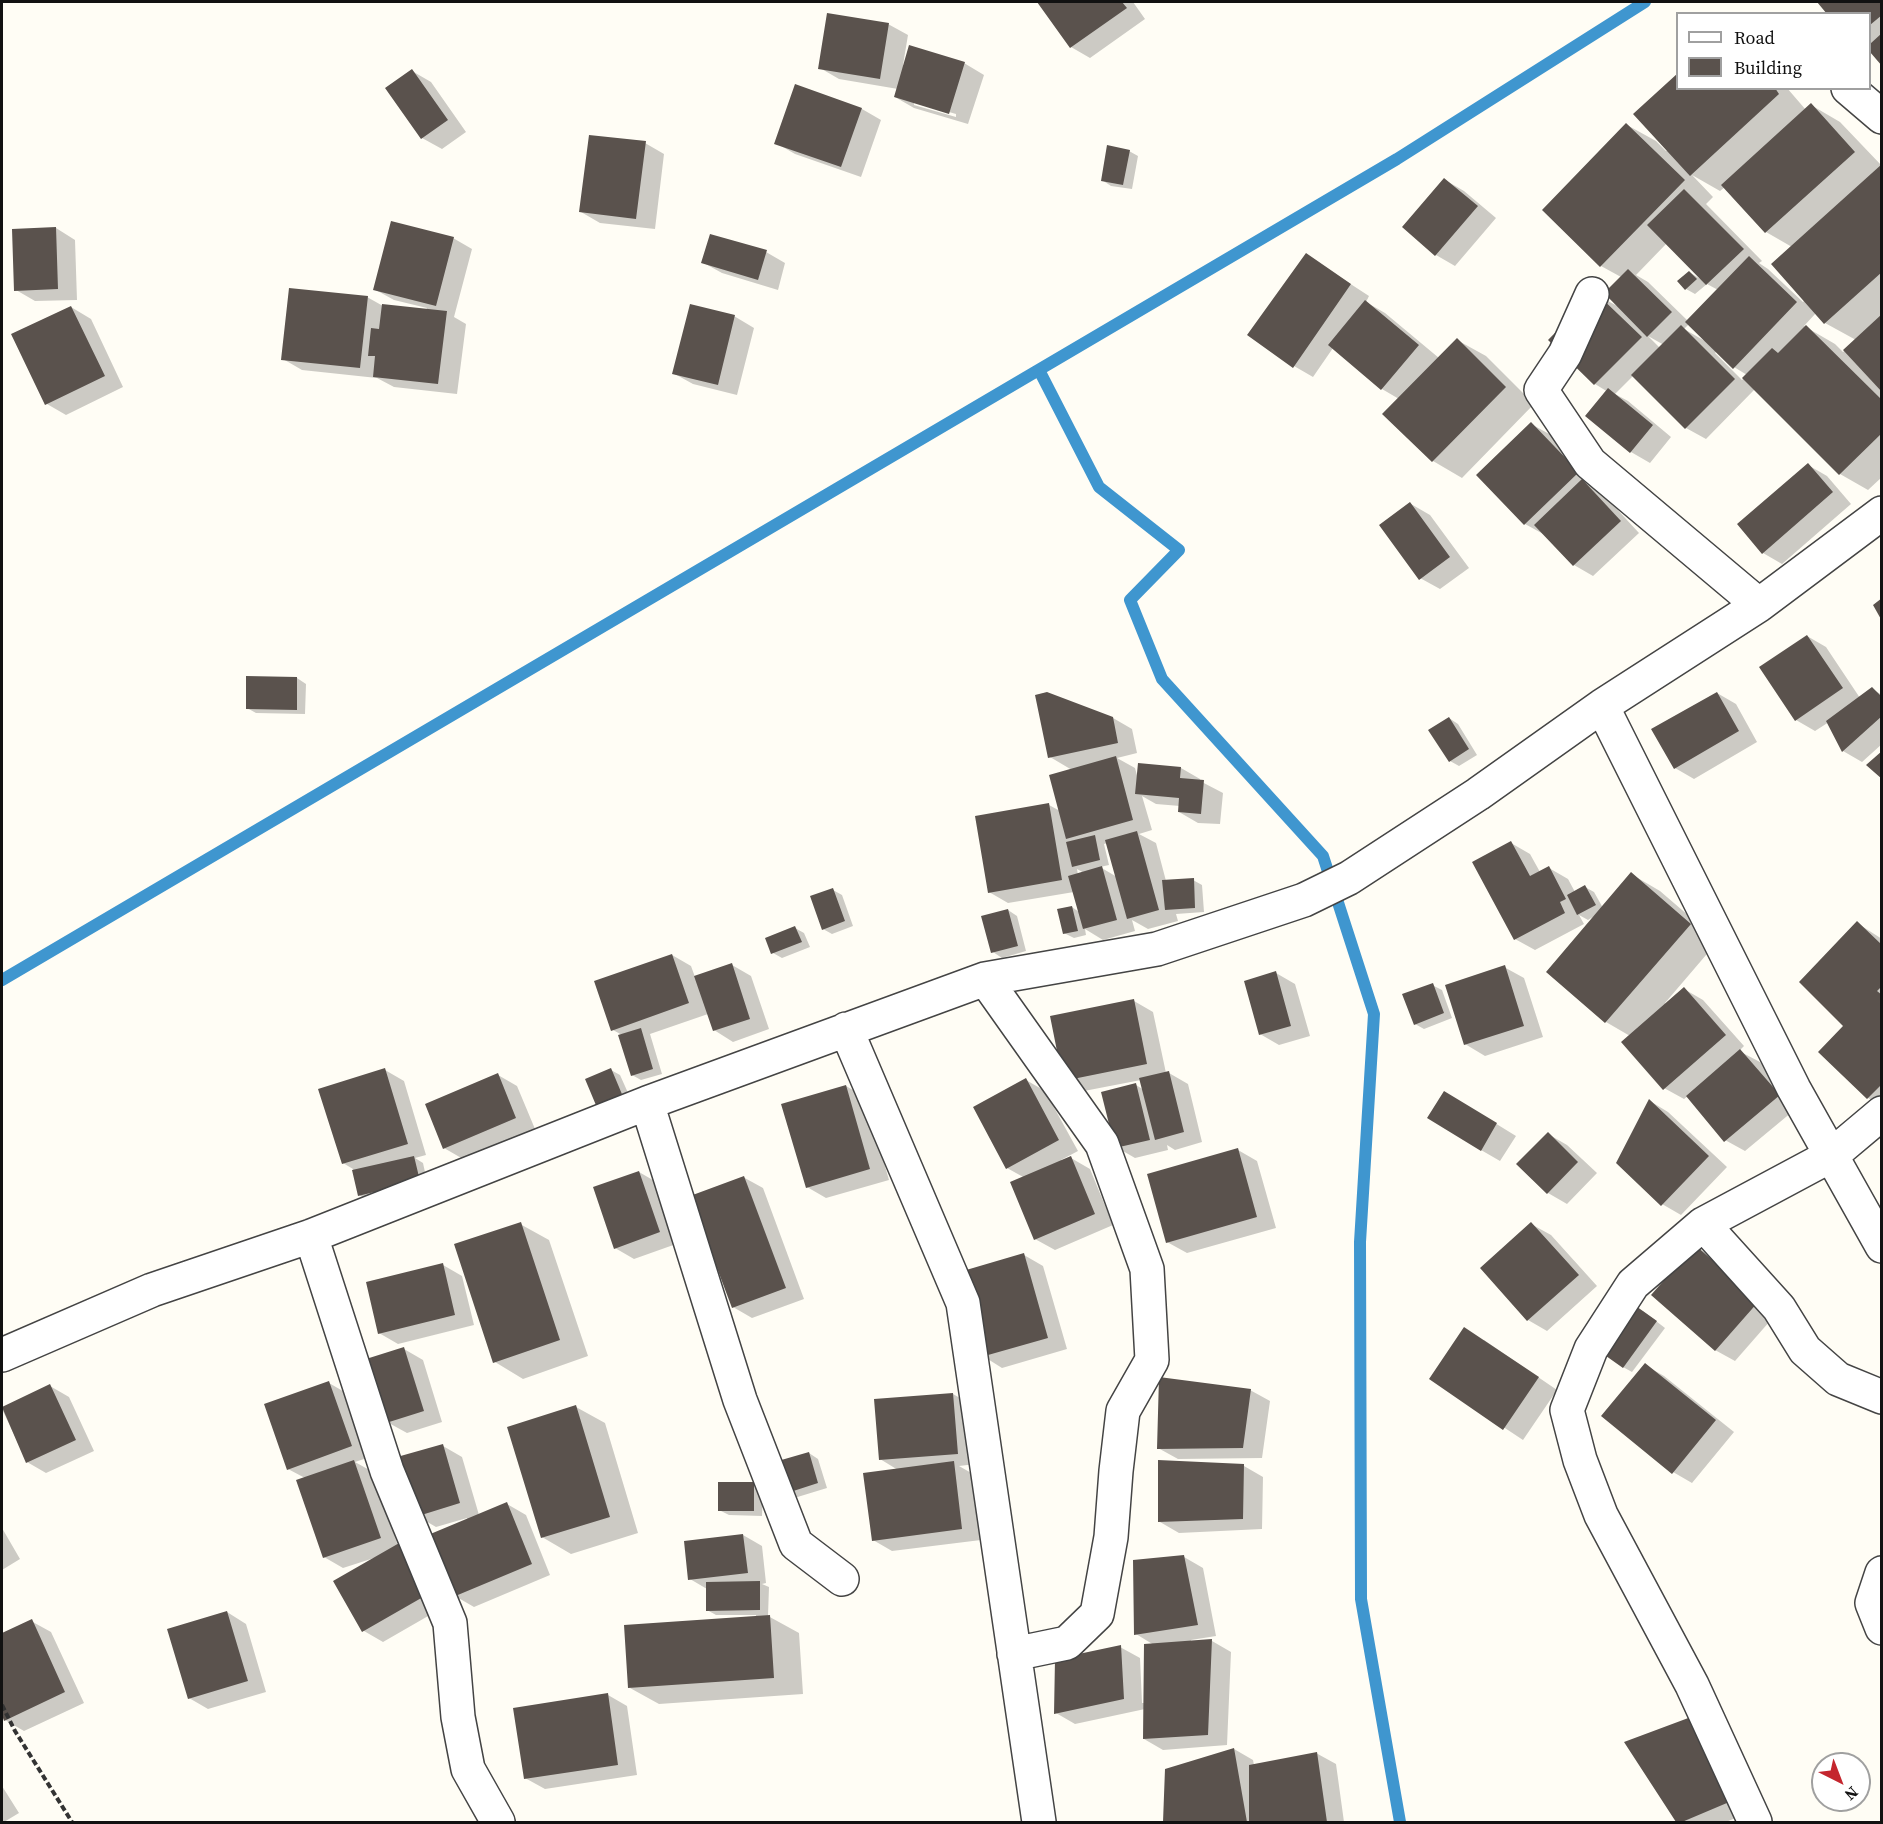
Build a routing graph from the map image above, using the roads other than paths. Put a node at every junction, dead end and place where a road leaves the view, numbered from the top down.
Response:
1 (1850, 90) edge
2 (1881, 117) edge
3 (1592, 294) dead end
4 (1881, 513) edge
5 (1759, 605) junction
6 (1602, 706) junction
7 (985, 979) junction
8 (846, 1029) junction
9 (648, 1103) junction
10 (1881, 1113) edge
11 (1832, 1155) junction
12 (1703, 1224) junction
13 (311, 1236) junction
14 (1881, 1246) edge
15 (2, 1355) edge
16 (1881, 1397) edge
17 (1881, 1573) edge
18 (842, 1580) dead end
19 (1881, 1628) edge
20 (1014, 1654) junction
21 (498, 1822) edge
22 (1039, 1822) edge
23 (1755, 1822) edge

1 - 2 street
3 - 5 street
4 - 5 street
5 - 6 street
6 - 7 street
6 - 11 street
7 - 8 street
7 - 20 street
8 - 9 street
8 - 20 street
9 - 13 street
9 - 18 street
10 - 11 street
11 - 12 street
11 - 14 street
12 - 16 street
12 - 23 street
13 - 15 street
13 - 21 street
17 - 19 street
20 - 22 street

